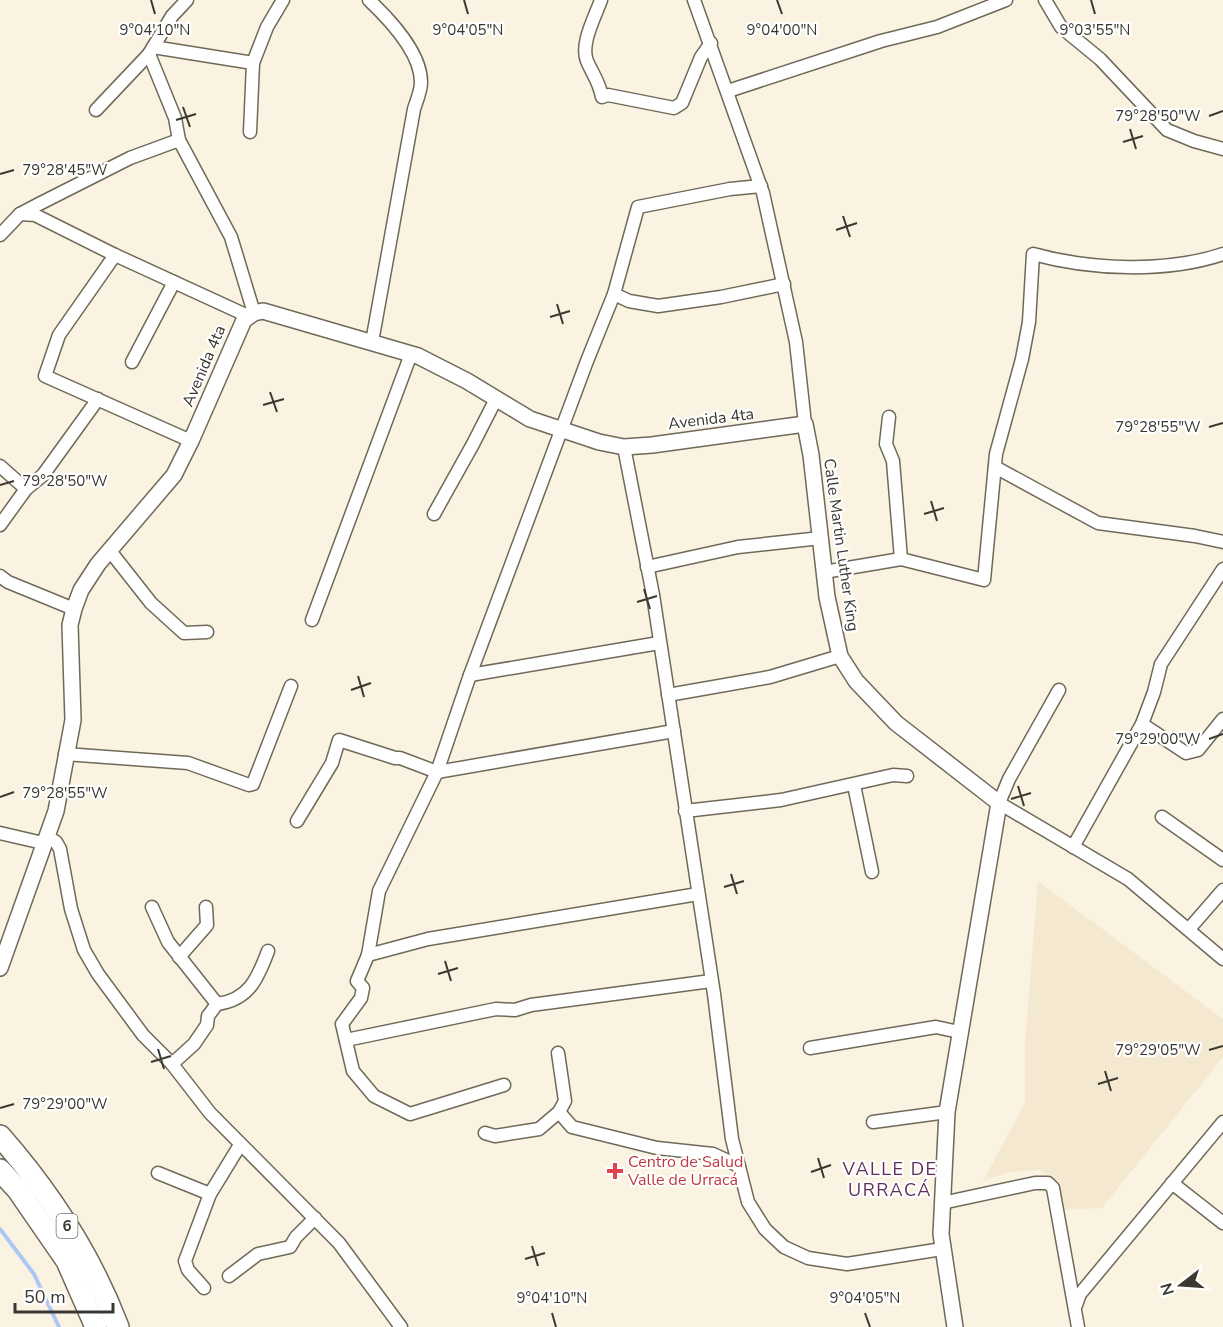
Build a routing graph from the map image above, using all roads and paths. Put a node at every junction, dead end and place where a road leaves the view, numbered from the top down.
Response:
1 (187, 0) edge
2 (283, 0) edge
3 (369, 0) edge
4 (601, 0) edge
5 (694, 0) edge
6 (1006, 0) edge
7 (1045, 0) edge
8 (711, 43) junction
9 (151, 51) junction
10 (253, 63) junction
11 (728, 91) junction
12 (96, 110) dead end
13 (250, 132) dead end
14 (179, 140) junction
15 (1223, 149) edge
16 (761, 186) junction
17 (20, 214) junction
18 (0, 235) edge
19 (1223, 254) edge
20 (115, 255) junction
21 (174, 282) junction
22 (784, 284) junction
23 (614, 294) junction
24 (251, 314) junction
25 (372, 342) junction
26 (411, 354) junction
27 (132, 362) dead end
28 (98, 399) junction
29 (496, 399) junction
30 (889, 417) dead end
31 (805, 424) junction
32 (562, 431) junction
33 (191, 441) junction
34 (624, 447) junction
35 (0, 466) edge
36 (995, 467) junction
37 (26, 489) junction
38 (434, 514) dead end
39 (0, 525) edge
40 (821, 538) junction
41 (1223, 542) edge
42 (110, 551) junction
43 (901, 559) junction
44 (647, 567) junction
45 (1223, 569) edge
46 (824, 572) junction
47 (3, 580) edge
48 (74, 609) junction
49 (312, 620) dead end
50 (207, 632) dead end
51 (659, 644) junction
52 (840, 656) junction
53 (470, 675) junction
54 (291, 686) dead end
55 (1059, 690) dead end
56 (668, 695) junction
57 (1223, 719) edge
58 (1142, 724) junction
59 (674, 731) junction
60 (65, 754) junction
61 (437, 772) junction
62 (907, 776) dead end
63 (854, 785) junction
64 (999, 803) junction
65 (685, 811) junction
66 (1161, 817) dead end
67 (297, 821) dead end
68 (0, 832) edge
69 (44, 839) junction
70 (1073, 847) junction
71 (1223, 860) edge
72 (872, 872) dead end
73 (1223, 890) edge
74 (698, 894) junction
75 (152, 907) dead end
76 (206, 907) dead end
77 (1189, 929) junction
78 (268, 951) dead end
79 (368, 955) junction
80 (179, 957) junction
81 (1223, 958) edge
82 (0, 968) edge
83 (711, 981) junction
84 (218, 1004) junction
85 (960, 1032) junction
86 (346, 1040) junction
87 (810, 1048) dead end
88 (558, 1053) dead end
89 (172, 1064) junction
90 (504, 1085) dead end
91 (559, 1112) junction
92 (947, 1112) junction
93 (873, 1122) dead end
94 (1223, 1122) edge
95 (485, 1133) dead end
96 (0, 1136) edge
97 (240, 1145) junction
98 (739, 1166) junction
99 (0, 1170) edge
100 (158, 1173) dead end
101 (1172, 1183) junction
102 (210, 1194) junction
103 (942, 1203) junction
104 (315, 1218) junction
105 (1223, 1222) edge
106 (942, 1249) junction
107 (229, 1276) dead end
108 (204, 1288) dead end
109 (1076, 1307) junction
110 (96, 1327) edge
111 (117, 1327) edge
112 (401, 1327) edge
113 (955, 1327) edge
114 (1078, 1327) edge

1 - 9 street
2 - 10 street
3 - 25 street
4 - 8 street
5 - 8 street, Calle Martin Luther King
6 - 11 street
7 - 15 street
8 - 11 street, Calle Martin Luther King
9 - 10 street
9 - 12 street
9 - 14 street
10 - 13 street
11 - 16 street, Calle Martin Luther King
14 - 17 street
14 - 24 street
16 - 22 street, Calle Martin Luther King
16 - 23 street
17 - 18 street
17 - 20 street
19 - 36 street
20 - 21 street
20 - 28 street
21 - 24 street
21 - 27 street
22 - 23 street
22 - 31 street, Calle Martin Luther King
23 - 32 street
24 - 25 street, Avenida 4ta
24 - 33 street, Avenida 4ta
25 - 26 street, Avenida 4ta
26 - 29 street, Avenida 4ta
26 - 49 street
28 - 33 street
28 - 37 street
29 - 32 street, Avenida 4ta
29 - 38 street
30 - 43 street
31 - 34 street, Avenida 4ta
31 - 40 street, Calle Martin Luther King
32 - 34 street, Avenida 4ta
32 - 53 street
33 - 42 street, Avenida 4ta
34 - 44 street
35 - 37 street
36 - 41 street
36 - 43 street
37 - 39 street
40 - 44 street
40 - 46 street, Calle Martin Luther King
42 - 48 street, Avenida 4ta
42 - 50 street
43 - 46 street
44 - 51 street
45 - 58 street
46 - 52 street, Calle Martin Luther King
47 - 48 street
48 - 60 street, Avenida 4ta
51 - 53 street
51 - 56 street
52 - 56 street
52 - 64 street, Calle Martin Luther King
53 - 61 street
54 - 60 street
55 - 64 street
56 - 59 street
57 - 58 street
58 - 70 street
59 - 61 street
59 - 65 street
60 - 69 street, Avenida 4ta
61 - 67 street
61 - 79 street
62 - 63 street
63 - 65 street
63 - 72 street
64 - 70 street, Calle Martin Luther King
64 - 85 street
65 - 74 street
66 - 71 street
68 - 69 street
69 - 82 street, Avenida 4ta
69 - 89 street
70 - 77 street, Calle Martin Luther King
73 - 77 street
74 - 79 street
74 - 83 street
75 - 80 street
76 - 80 street
77 - 81 street, Calle Martin Luther King
78 - 84 street
79 - 86 street
80 - 84 street
83 - 86 street
83 - 98 street
84 - 89 street
85 - 87 street
85 - 92 street
86 - 90 street
88 - 91 street
89 - 97 street
91 - 95 street
91 - 98 street
92 - 93 street
92 - 103 street
94 - 101 street
96 - 111 highway, 6
97 - 102 street
97 - 104 street
98 - 106 street
99 - 110 highway, 6
100 - 102 street
101 - 105 street
101 - 109 street
102 - 108 street
103 - 106 street
103 - 109 street
104 - 107 street
104 - 112 street
106 - 113 street
109 - 114 street

